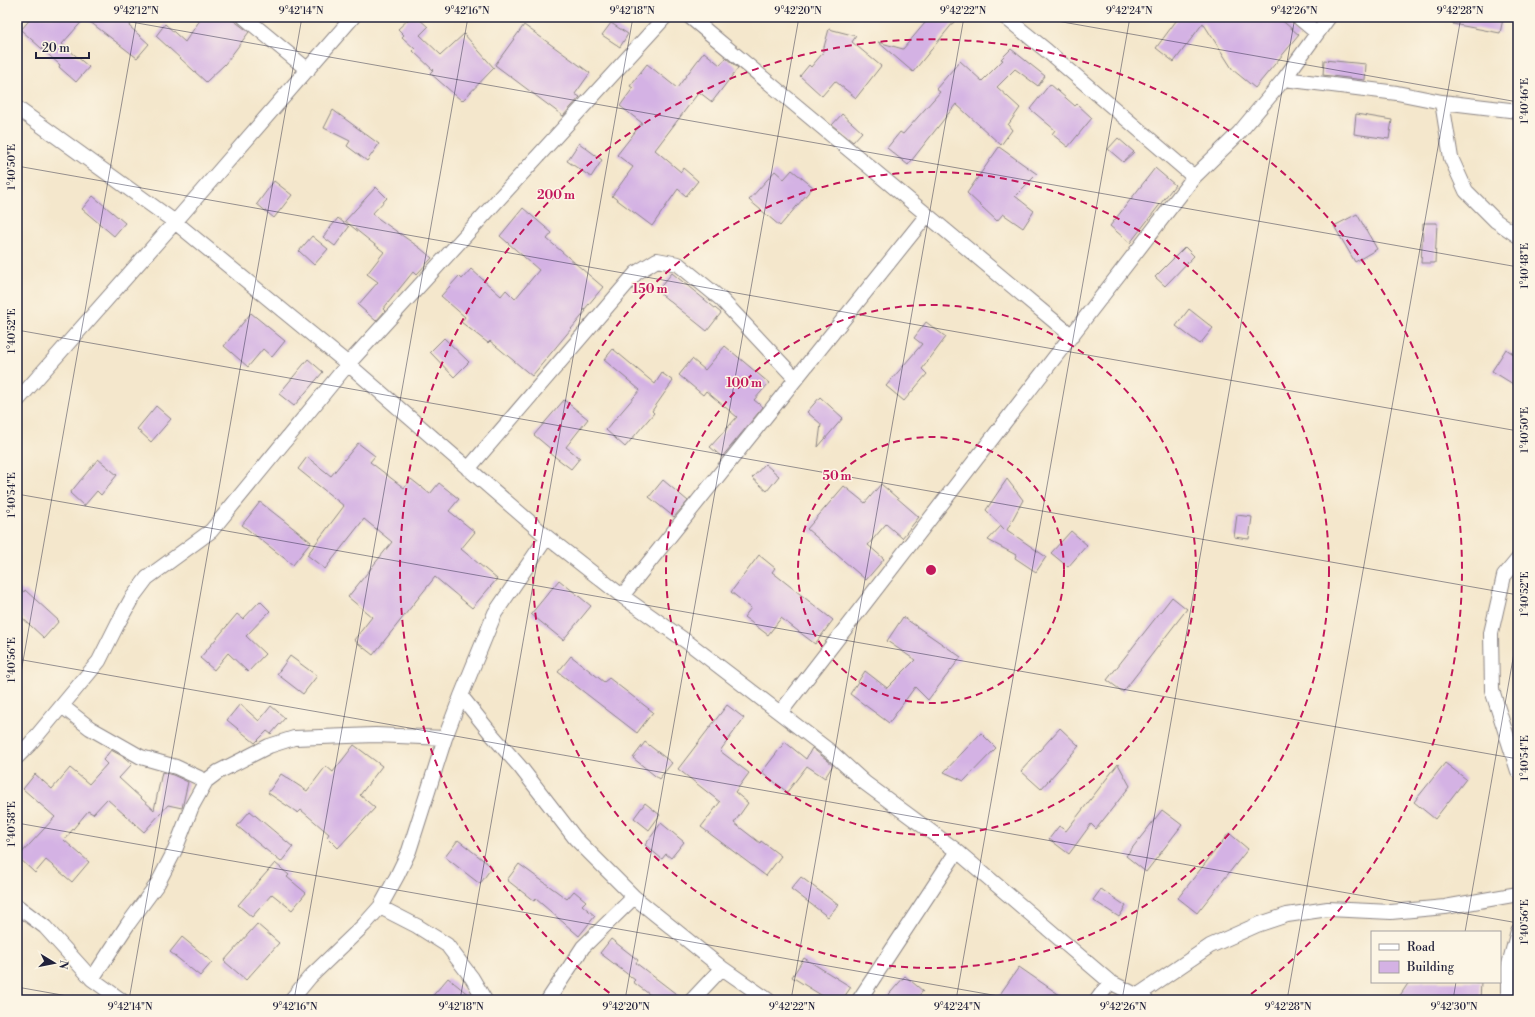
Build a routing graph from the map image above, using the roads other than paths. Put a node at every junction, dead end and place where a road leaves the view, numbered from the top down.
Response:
1 (244, 17) edge
2 (353, 17) edge
3 (665, 17) edge
4 (690, 17) edge
5 (1005, 17) edge
6 (1298, 17) edge
7 (1330, 17) edge
8 (1317, 32) junction
9 (308, 70) junction
10 (1284, 79) junction
11 (1442, 102) junction
12 (17, 108) edge
13 (1518, 112) edge
14 (1194, 177) junction
15 (927, 215) junction
16 (175, 222) junction
17 (1518, 236) edge
18 (1072, 336) junction
19 (348, 364) junction
20 (796, 379) junction
21 (19, 395) edge
22 (468, 469) junction
23 (547, 537) junction
24 (1518, 559) edge
25 (622, 596) junction
26 (461, 696) junction
27 (62, 706) junction
28 (780, 712) junction
29 (445, 738) junction
30 (17, 757) edge
31 (1518, 771) edge
32 (206, 780) junction
33 (957, 851) junction
34 (1518, 894) edge
35 (634, 897) junction
36 (17, 906) edge
37 (380, 907) junction
38 (1518, 931) edge
39 (722, 968) junction
40 (92, 979) junction
41 (1110, 982) junction
42 (1142, 997) edge
43 (121, 1000) edge
44 (292, 1000) edge
45 (484, 1000) edge
46 (548, 1000) edge
47 (692, 1000) edge
48 (768, 1000) edge
49 (859, 1000) edge
50 (1097, 1000) edge
51 (1508, 1000) edge

1 - 9 street
2 - 9 street
3 - 19 street
4 - 15 street
5 - 14 street
6 - 8 street
7 - 8 street
8 - 10 street
9 - 16 street
10 - 11 street
10 - 14 street
11 - 13 street
11 - 17 street
12 - 16 street
14 - 18 street
15 - 18 street
15 - 20 street
16 - 19 street
16 - 21 street
18 - 28 street
19 - 22 street
19 - 27 street
20 - 22 street
20 - 25 street
22 - 23 street
23 - 25 street
23 - 26 street
24 - 31 street
25 - 28 street
26 - 29 street
26 - 35 street
27 - 30 street
27 - 32 street
28 - 33 street
29 - 32 street
29 - 37 street
32 - 40 street
33 - 41 street
33 - 49 street
34 - 42 street
35 - 39 street
35 - 46 street
36 - 40 street
37 - 44 street
37 - 45 street
38 - 51 street
39 - 47 street
39 - 48 street
40 - 43 street
41 - 42 street
41 - 50 street

